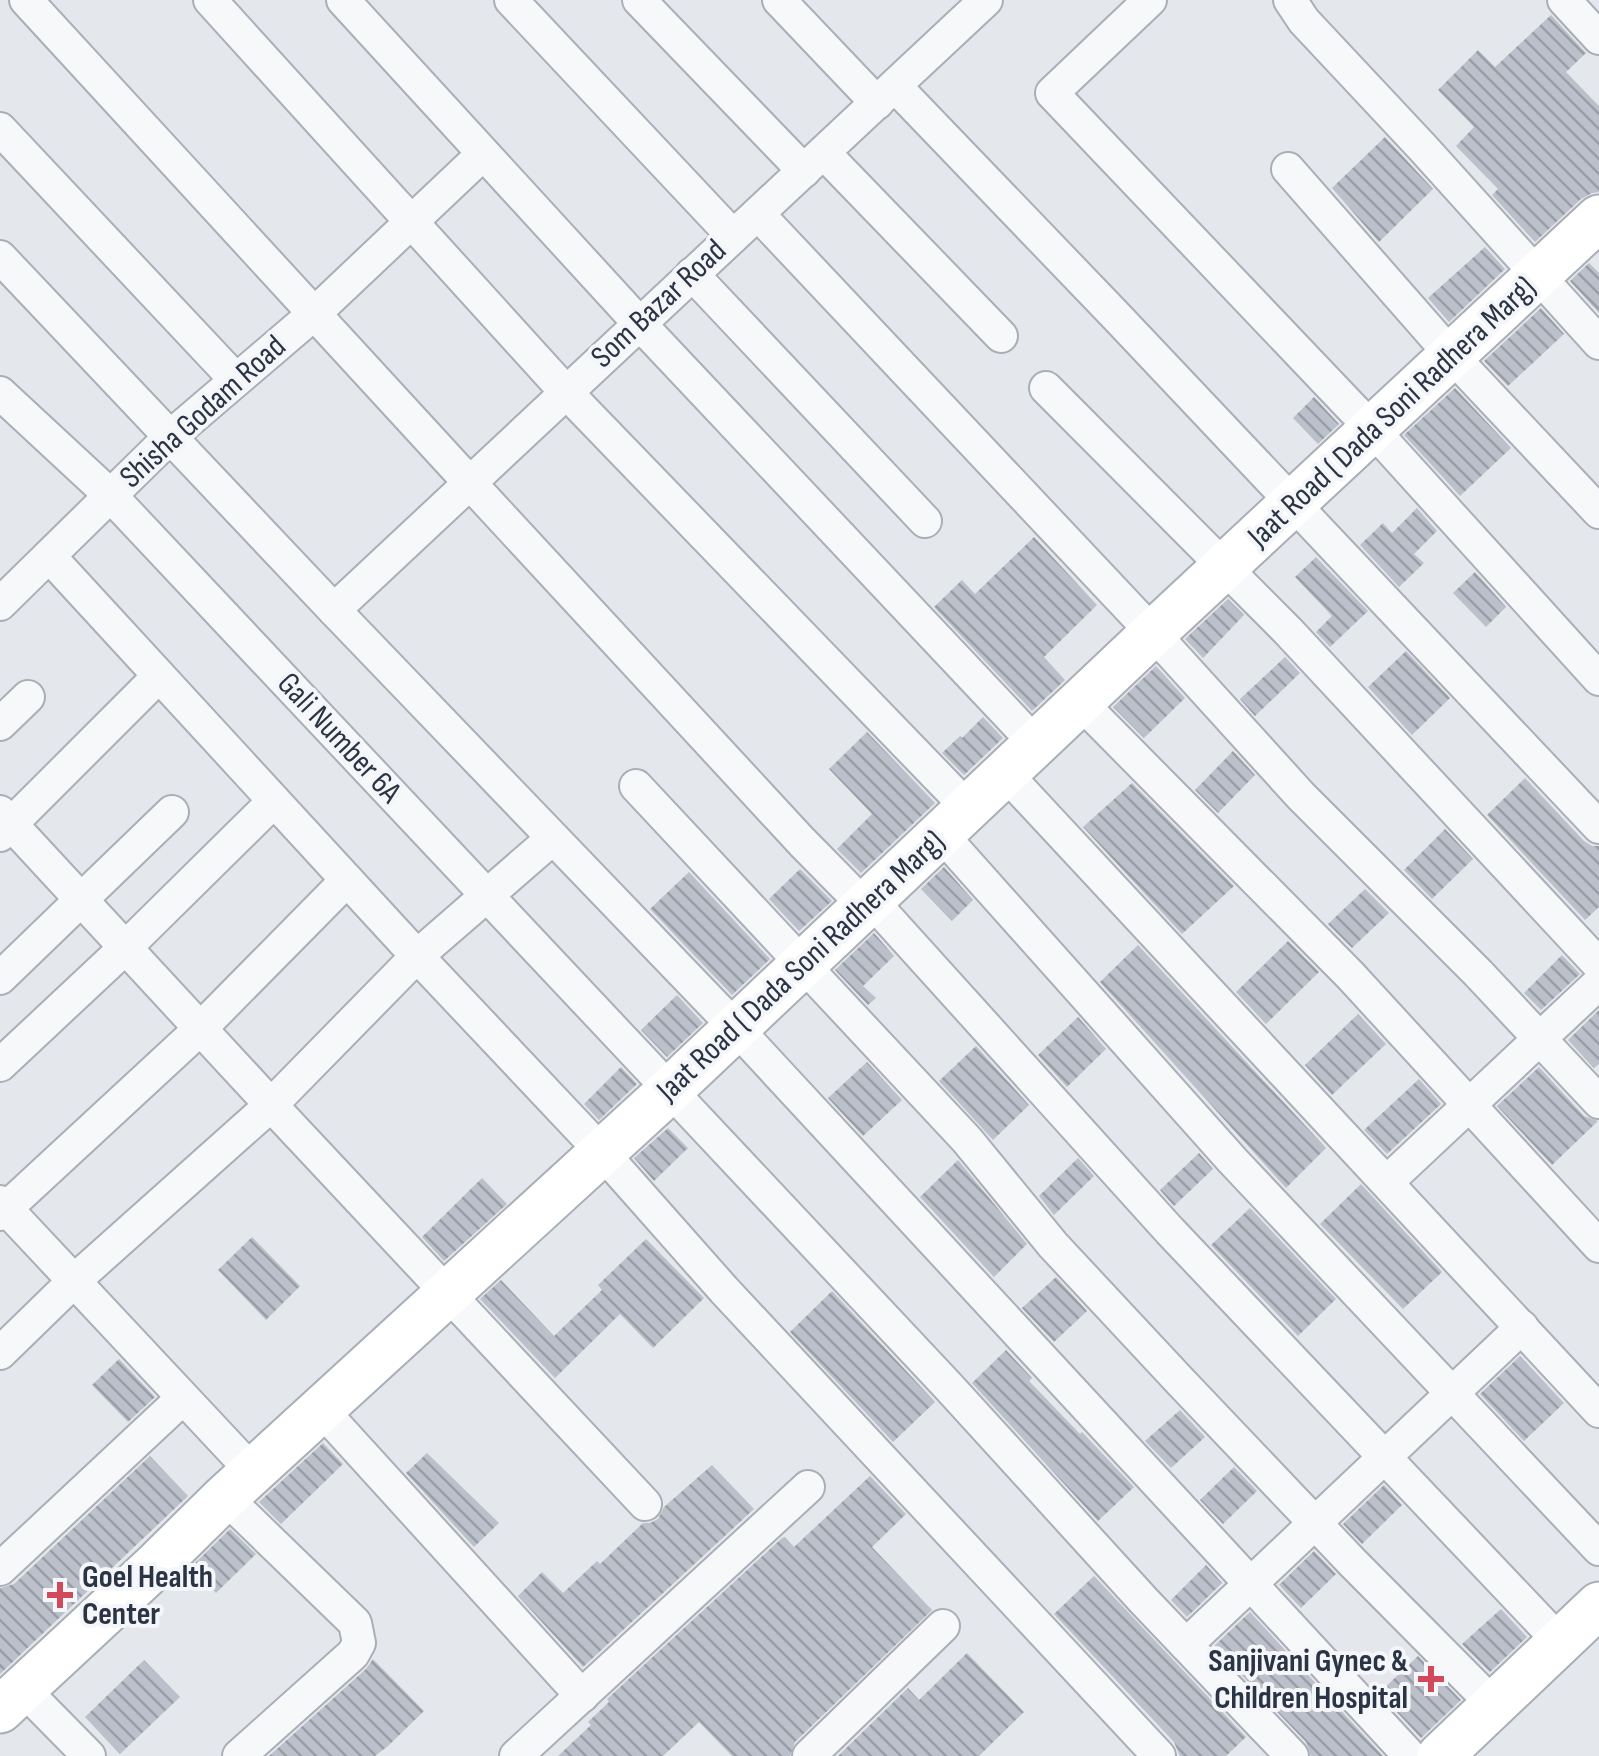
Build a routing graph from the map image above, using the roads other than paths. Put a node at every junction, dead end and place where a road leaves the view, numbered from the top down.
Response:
1 (26, 0) edge
2 (210, 0) edge
3 (342, 0) edge
4 (511, 0) edge
5 (639, 0) edge
6 (779, 0) edge
7 (986, 0) edge
8 (1150, 0) edge
9 (1290, 0) edge
10 (1564, 0) edge
11 (1599, 38) edge
12 (886, 94) junction
13 (0, 129) edge
14 (483, 154) junction
15 (814, 162) junction
16 (1288, 170) dead end
17 (758, 214) junction
18 (1599, 218) edge
19 (410, 223) junction
20 (733, 236) junction
21 (0, 257) edge
22 (692, 274) junction
23 (1538, 276) junction
24 (315, 313) junction
25 (639, 323) junction
26 (1001, 336) dead end
27 (1599, 343) edge
28 (1452, 356) junction
29 (236, 380) junction
30 (1046, 388) dead end
31 (565, 391) junction
32 (0, 393) edge
33 (1373, 430) junction
34 (171, 436) junction
35 (469, 482) junction
36 (110, 495) junction
37 (1293, 504) junction
38 (1599, 512) edge
39 (924, 521) dead end
40 (49, 556) junction
41 (1224, 568) junction
42 (0, 604) edge
43 (334, 610) junction
44 (1153, 633) junction
45 (159, 676) junction
46 (1599, 679) edge
47 (28, 697) dead end
48 (1080, 702) junction
49 (0, 724) edge
50 (1021, 758) junction
51 (636, 786) dead end
52 (274, 801) junction
53 (172, 812) dead end
54 (954, 821) junction
55 (4, 824) edge
56 (1599, 827) edge
57 (553, 838) junction
58 (347, 880) junction
59 (487, 895) junction
60 (80, 900) junction
61 (868, 903) junction
62 (125, 948) junction
63 (417, 956) junction
64 (802, 965) junction
65 (1599, 966) edge
66 (0, 978) edge
67 (1599, 982) edge
68 (735, 1027) junction
69 (200, 1029) junction
70 (1540, 1038) junction
71 (0, 1065) edge
72 (670, 1090) junction
73 (1599, 1102) edge
74 (1468, 1104) junction
75 (270, 1105) junction
76 (602, 1151) junction
77 (1387, 1182) junction
78 (2, 1208) edge
79 (1599, 1246) edge
80 (74, 1281) junction
81 (448, 1292) junction
82 (1522, 1328) junction
83 (0, 1353) edge
84 (1452, 1394) junction
85 (183, 1398) junction
86 (322, 1409) junction
87 (1599, 1411) edge
88 (1385, 1457) junction
89 (239, 1485) junction
90 (808, 1487) dead end
91 (645, 1504) dead end
92 (1314, 1522) junction
93 (1599, 1549) edge
94 (0, 1568) edge
95 (1250, 1584) junction
96 (1599, 1605) edge
97 (944, 1626) dead end
98 (1560, 1642) junction
99 (1186, 1646) junction
100 (582, 1696) junction
101 (12, 1700) edge
102 (1494, 1705) junction
103 (89, 1756) edge
104 (239, 1756) edge
105 (516, 1756) edge
106 (809, 1756) edge
107 (1159, 1756) edge
108 (1292, 1756) edge
109 (1410, 1756) edge
110 (1440, 1756) edge

1 - 24 street
2 - 19 street
3 - 14 street
4 - 20 street
5 - 15 street
6 - 12 street
7 - 12 street, Som Bazar Road
8 - 33 street
9 - 23 street
10 - 11 street
12 - 15 street, Som Bazar Road
12 - 37 street
13 - 29 street
14 - 19 street, Shisha Godam Road
14 - 25 street
15 - 17 street, Som Bazar Road
15 - 26 street
16 - 28 street
17 - 20 street, Som Bazar Road
17 - 44 street
18 - 23 street, Jaat Road ( Dada Soni Radhera Marg)
19 - 24 street, Shisha Godam Road
19 - 31 street
20 - 22 street, Som Bazar Road
21 - 34 street
22 - 25 street, Som Bazar Road
22 - 39 street
23 - 27 street
23 - 28 street, Jaat Road ( Dada Soni Radhera Marg)
24 - 29 street, Shisha Godam Road
24 - 35 street
25 - 31 street, Som Bazar Road
25 - 50 street
28 - 33 street, Jaat Road ( Dada Soni Radhera Marg)
28 - 38 street
29 - 34 street, Shisha Godam Road
30 - 41 street
31 - 35 street, Som Bazar Road
31 - 54 street
32 - 36 street, Gali Number 6A
33 - 37 street, Jaat Road ( Dada Soni Radhera Marg)
33 - 46 street
34 - 36 street, Shisha Godam Road
34 - 43 street
35 - 43 street, Som Bazar Road
35 - 61 street
36 - 40 street, Shisha Godam Road
36 - 59 street, Gali Number 6A
37 - 41 street, Jaat Road ( Dada Soni Radhera Marg)
37 - 56 street
40 - 42 street, Shisha Godam Road
40 - 45 street
41 - 44 street, Jaat Road ( Dada Soni Radhera Marg)
41 - 65 street
43 - 57 street
44 - 48 street, Jaat Road ( Dada Soni Radhera Marg)
44 - 70 street
45 - 52 street
45 - 55 street
47 - 49 street
48 - 50 street, Jaat Road ( Dada Soni Radhera Marg)
48 - 74 street
50 - 54 street, Jaat Road ( Dada Soni Radhera Marg)
50 - 77 street
51 - 64 street
52 - 58 street
52 - 62 street
53 - 60 street
54 - 61 street, Jaat Road ( Dada Soni Radhera Marg)
54 - 84 street
55 - 60 street
57 - 59 street
57 - 68 street
58 - 63 street
58 - 69 street
59 - 63 street
59 - 72 street, Gali Number 6A
60 - 62 street
60 - 66 street
61 - 64 street, Jaat Road ( Dada Soni Radhera Marg)
61 - 88 street
62 - 69 street
62 - 71 street
63 - 75 street
63 - 76 street
64 - 68 street, Jaat Road ( Dada Soni Radhera Marg)
64 - 92 street
67 - 70 street
68 - 72 street, Jaat Road ( Dada Soni Radhera Marg)
68 - 95 street
69 - 75 street
69 - 78 street
70 - 73 street
70 - 74 street
72 - 76 street, Jaat Road ( Dada Soni Radhera Marg)
72 - 99 street, Gali Number 6A
74 - 77 street
74 - 79 street
75 - 80 street
75 - 81 street
76 - 81 street, Jaat Road ( Dada Soni Radhera Marg)
76 - 107 street
77 - 82 street
78 - 80 street
80 - 83 street
80 - 85 street
81 - 86 street, Jaat Road ( Dada Soni Radhera Marg)
81 - 91 street
82 - 84 street
82 - 87 street
84 - 88 street
84 - 93 street
85 - 89 street
85 - 94 street
86 - 89 street, Jaat Road ( Dada Soni Radhera Marg)
86 - 100 street
88 - 92 street
88 - 98 street
89 - 101 street, Jaat Road ( Dada Soni Radhera Marg)
89 - 104 street
90 - 100 street
92 - 95 street
92 - 102 street
95 - 99 street
95 - 109 street
96 - 98 street
97 - 106 street
98 - 102 street
99 - 108 street, Gali Number 6A
100 - 105 street
101 - 103 street
102 - 110 street

